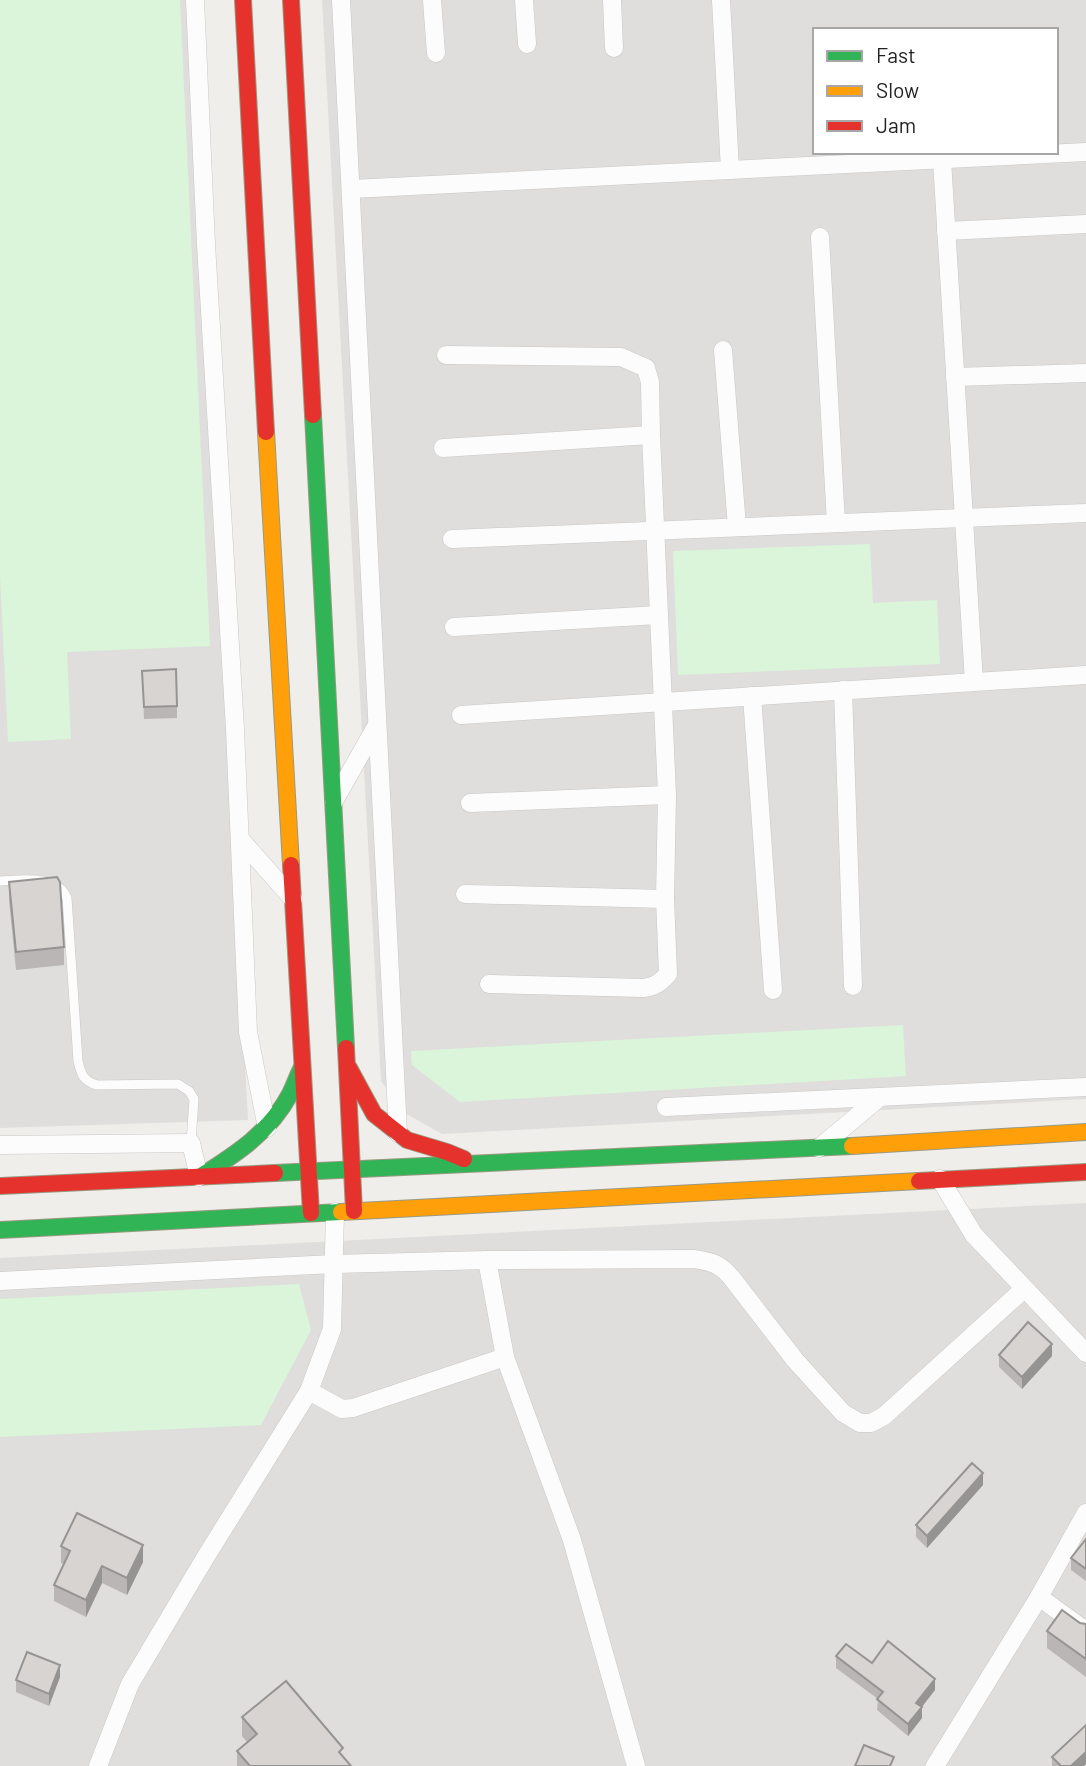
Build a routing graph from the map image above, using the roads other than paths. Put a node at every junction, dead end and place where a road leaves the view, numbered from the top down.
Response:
1 (195, 0) edge
2 (243, 0) edge
3 (290, 0) edge
4 (341, 0) edge
5 (432, 0) edge
6 (524, 0) edge
7 (612, 0) edge
8 (721, 0) edge
9 (527, 44) dead end
10 (614, 48) dead end
11 (436, 53) dead end
12 (1086, 152) edge
13 (1050, 154) edge
14 (1058, 154) edge
15 (942, 160) junction
16 (730, 170) junction
17 (352, 189) junction
18 (1086, 224) edge
19 (946, 231) junction
20 (820, 237) dead end
21 (723, 350) dead end
22 (446, 355) dead end
23 (1086, 373) edge
24 (955, 377) junction
25 (651, 435) junction
26 (443, 448) dead end
27 (1086, 513) edge
28 (964, 518) junction
29 (836, 523) junction
30 (737, 527) junction
31 (655, 531) junction
32 (452, 539) dead end
33 (658, 615) junction
34 (454, 627) dead end
35 (1086, 675) edge
36 (974, 682) junction
37 (843, 690) junction
38 (752, 696) junction
39 (662, 702) junction
40 (461, 715) dead end
41 (377, 725) junction
42 (667, 794) junction
43 (334, 803) junction
44 (470, 803) dead end
45 (240, 839) junction
46 (0, 881) edge
47 (465, 894) dead end
48 (293, 899) junction
49 (665, 899) junction
50 (489, 984) dead end
51 (853, 986) dead end
52 (773, 990) dead end
53 (347, 1064) junction
54 (303, 1065) junction
55 (1086, 1087) edge
56 (880, 1097) junction
57 (666, 1107) dead end
58 (267, 1128) junction
59 (1086, 1132) edge
60 (398, 1133) junction
61 (191, 1143) junction
62 (0, 1145) edge
63 (819, 1148) junction
64 (476, 1164) junction
65 (352, 1170) junction
66 (309, 1172) junction
67 (1086, 1172) edge
68 (199, 1177) junction
69 (940, 1180) junction
70 (0, 1186) edge
71 (354, 1211) junction
72 (335, 1212) junction
73 (312, 1213) junction
74 (0, 1230) edge
75 (487, 1260) junction
76 (334, 1264) junction
77 (0, 1281) edge
78 (1024, 1289) junction
79 (1086, 1353) edge
80 (505, 1357) junction
81 (309, 1391) junction
82 (1086, 1513) edge
83 (1040, 1597) junction
84 (1086, 1631) edge
85 (98, 1766) edge
86 (636, 1766) edge
87 (935, 1766) edge

1 - 45 street
2 - 48 street
3 - 43 street
4 - 17 street
5 - 11 street
6 - 9 street
7 - 10 street
8 - 16 street
12 - 14 street
13 - 15 street
15 - 16 street
15 - 19 street
16 - 17 street
17 - 41 street
18 - 19 street
19 - 24 street
20 - 29 street
21 - 30 street
22 - 25 street
23 - 24 street
24 - 28 street
25 - 26 street
25 - 31 street
27 - 28 street
28 - 29 street
28 - 36 street
29 - 30 street
30 - 31 street
31 - 32 street
31 - 33 street
33 - 34 street
33 - 39 street
35 - 36 street
36 - 37 street
37 - 38 street
37 - 51 street
38 - 39 street
38 - 52 street
39 - 40 street
39 - 42 street
41 - 43 street
41 - 60 street
42 - 44 street
42 - 49 street
43 - 53 street
45 - 48 street
45 - 58 street
46 - 61 lane
47 - 49 street
48 - 54 street
49 - 50 street
53 - 60 street
53 - 65 street
54 - 58 street
54 - 66 street
55 - 56 street
56 - 57 street
56 - 63 street
58 - 68 street
59 - 63 street
60 - 64 street
61 - 62 street
61 - 68 street
63 - 64 street
64 - 65 street
65 - 66 street
65 - 71 street
66 - 68 street
66 - 73 street
67 - 69 street
68 - 70 street
69 - 71 street
69 - 78 street
71 - 72 street
72 - 73 street
72 - 76 street
73 - 74 street
75 - 76 street
75 - 78 street
75 - 80 street
76 - 77 street
76 - 81 street
78 - 79 street
80 - 81 street
80 - 86 street
81 - 85 street
82 - 83 street
83 - 84 street
83 - 87 street

